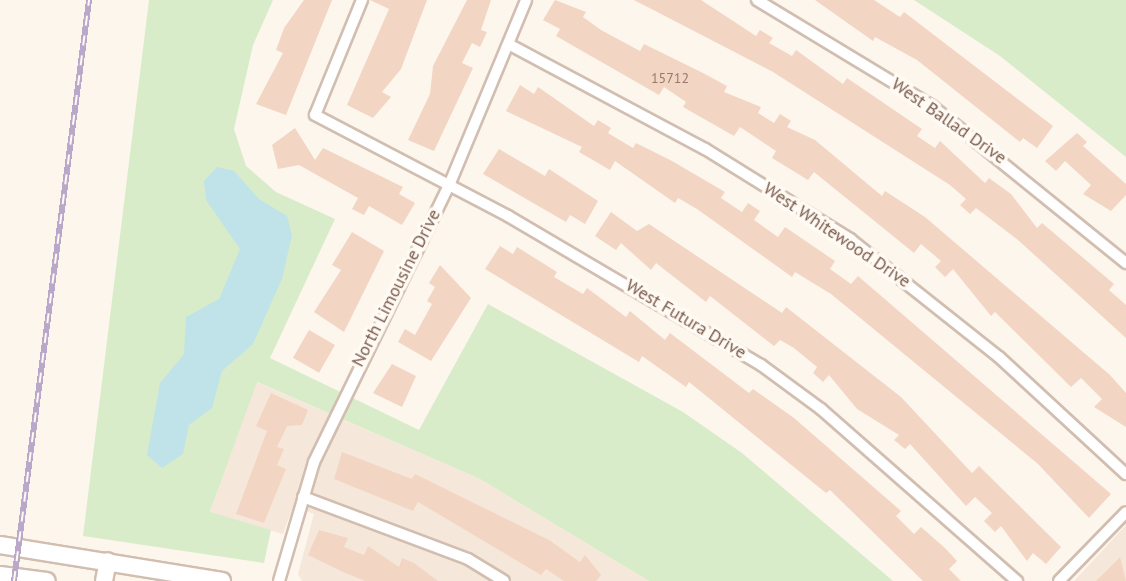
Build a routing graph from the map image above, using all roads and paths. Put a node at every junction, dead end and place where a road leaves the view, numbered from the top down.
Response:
1 (362, 0) edge
2 (526, 0) edge
3 (757, 0) edge
4 (512, 46) junction
5 (450, 183) junction
6 (1126, 262) edge
7 (1126, 474) edge
8 (303, 497) junction
9 (1126, 512) edge
10 (0, 545) edge
11 (108, 561) junction
12 (0, 575) edge
13 (47, 581) edge
14 (104, 581) edge
15 (222, 581) edge
16 (279, 581) edge
17 (504, 581) edge
18 (1017, 581) edge
19 (1059, 581) edge

1 - 5 street, West Futura Drive
2 - 4 street, North Limousine Drive
3 - 6 street, West Ballad Drive
4 - 5 street, North Limousine Drive
4 - 7 street, West Whitewood Drive
5 - 8 street, North Limousine Drive
5 - 18 street, West Futura Drive
8 - 16 street, North Limousine Drive
8 - 17 street
9 - 19 street
10 - 11 main road
11 - 14 main road
11 - 15 main road
12 - 13 main road

